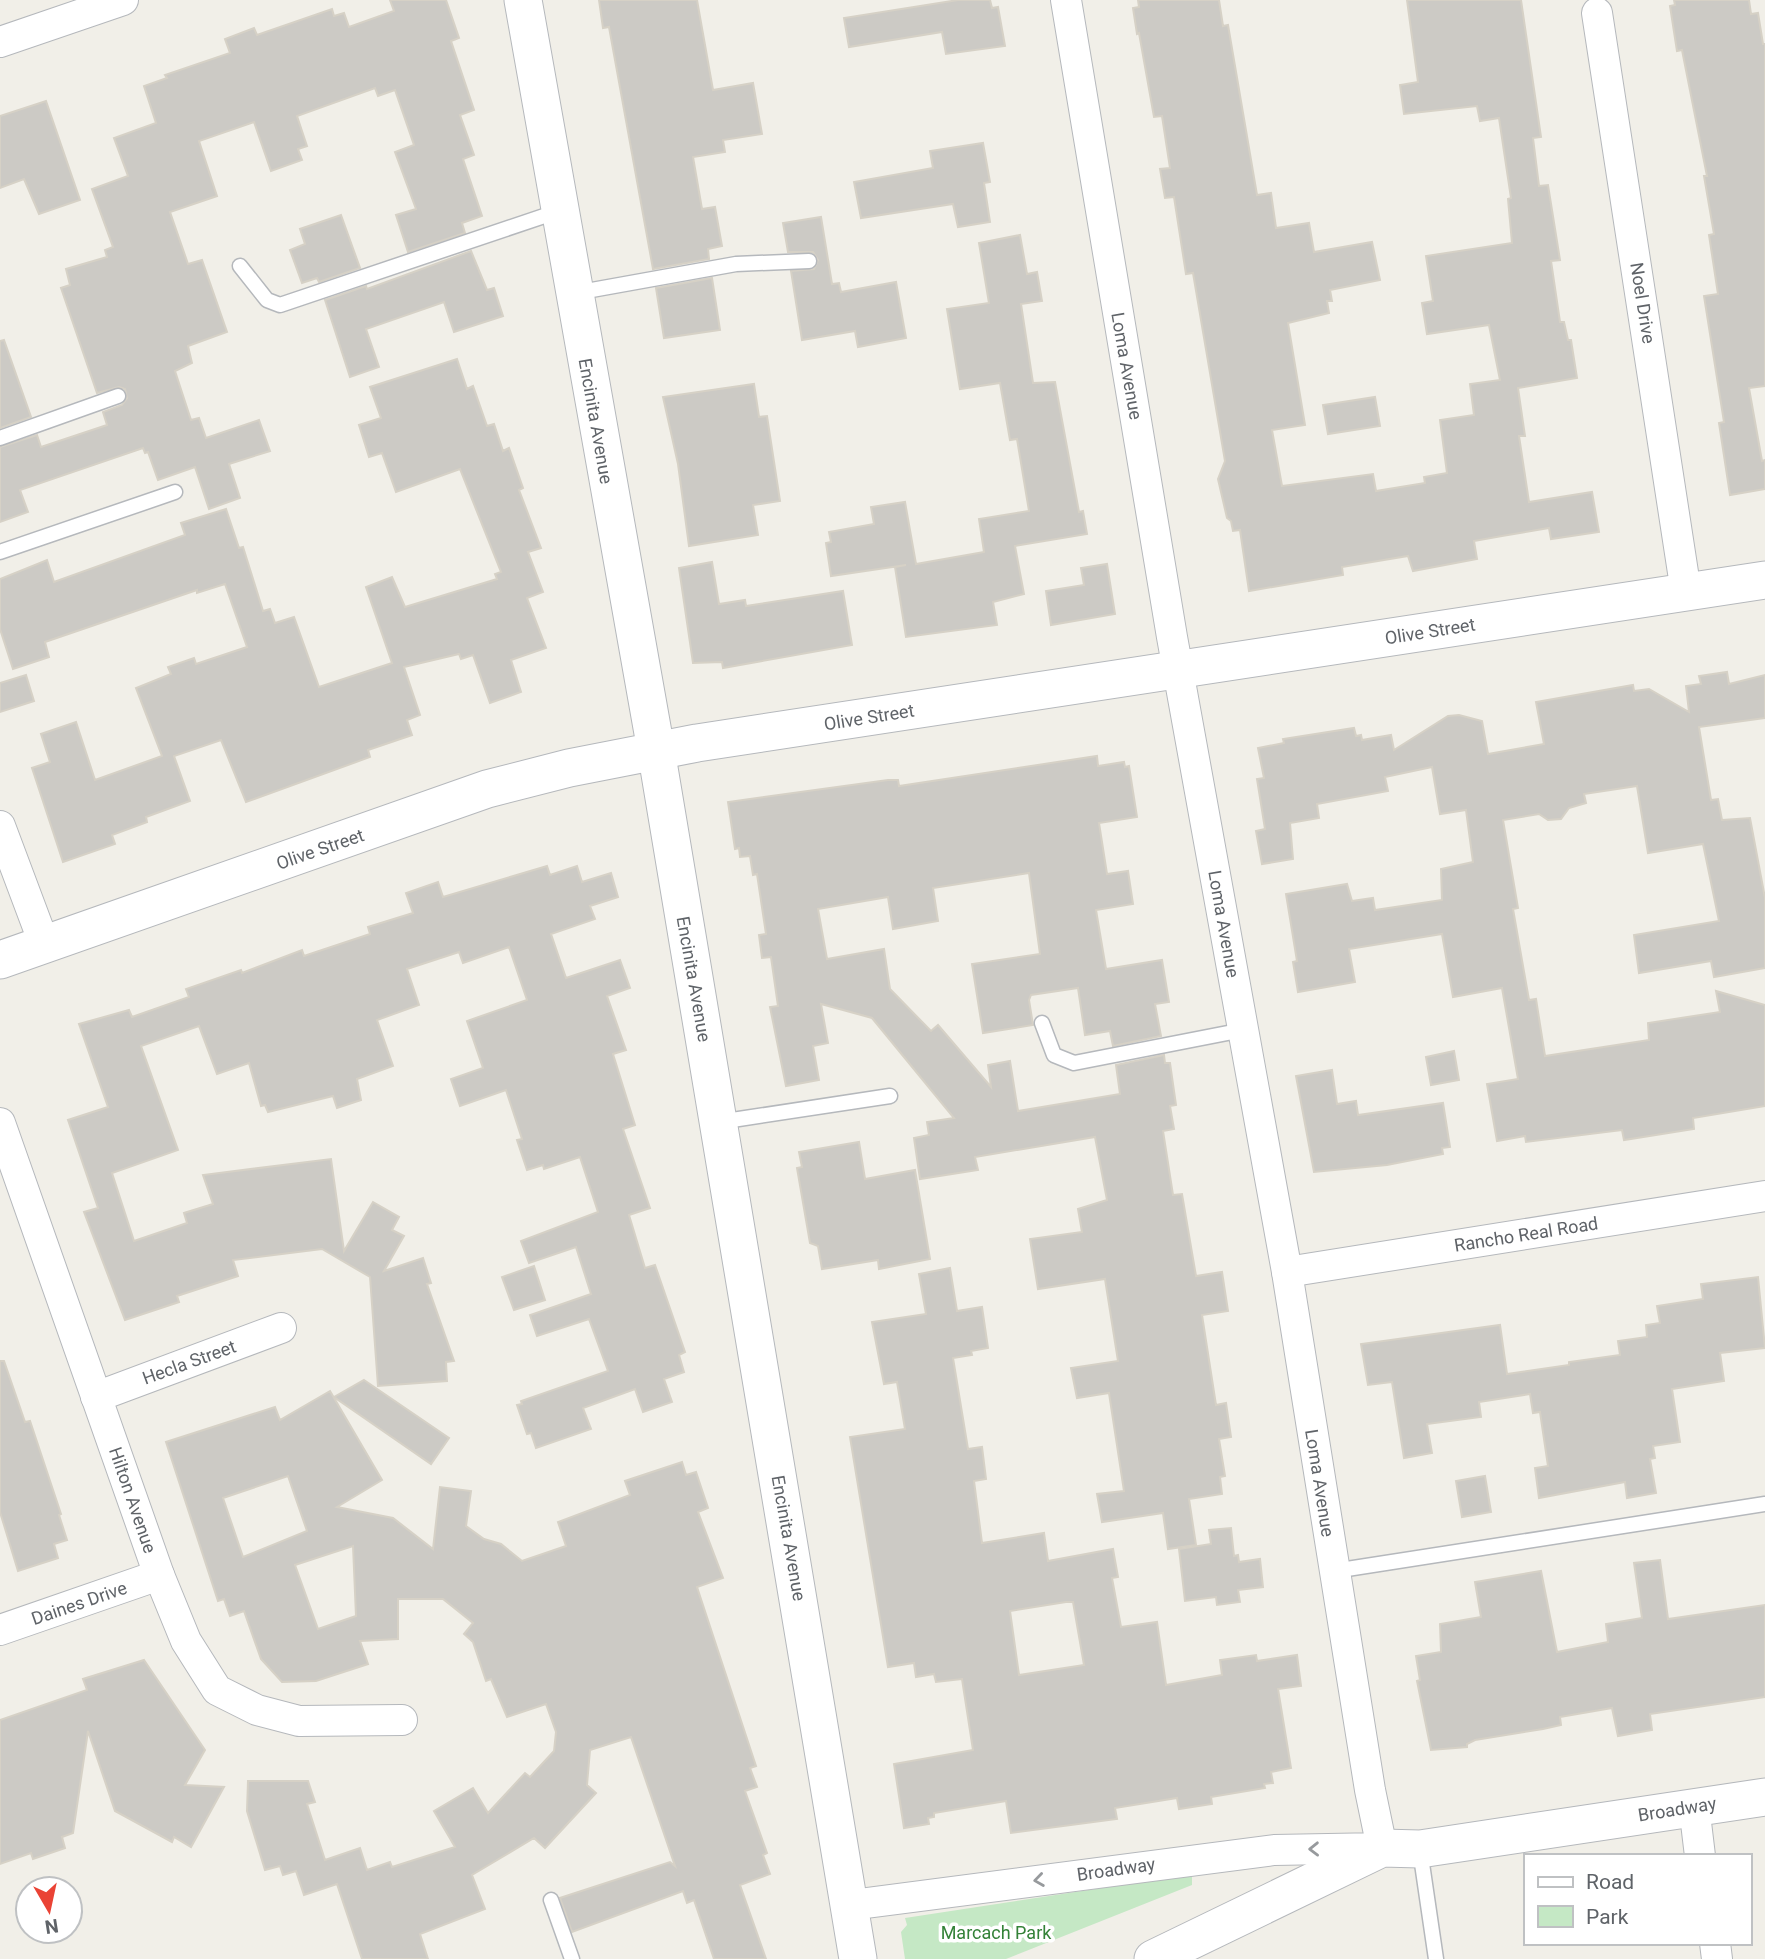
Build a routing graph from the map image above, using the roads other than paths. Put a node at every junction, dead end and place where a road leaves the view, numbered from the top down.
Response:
1 (123, 0) edge
2 (523, 0) edge
3 (1066, 0) edge
4 (1597, 13) dead end
5 (0, 42) edge
6 (559, 211) junction
7 (809, 261) dead end
8 (240, 265) dead end
9 (573, 294) junction
10 (118, 396) dead end
11 (0, 438) edge
12 (175, 492) dead end
13 (0, 552) edge
14 (1765, 580) edge
15 (1686, 592) junction
16 (1179, 668) junction
17 (656, 750) junction
18 (0, 826) edge
19 (45, 946) junction
20 (0, 960) edge
21 (1042, 1023) dead end
22 (1243, 1030) junction
23 (890, 1096) dead end
24 (719, 1122) junction
25 (0, 1123) edge
26 (1765, 1196) edge
27 (1287, 1272) junction
28 (281, 1328) dead end
29 (96, 1397) junction
30 (1765, 1504) edge
31 (1334, 1571) junction
32 (159, 1575) junction
33 (0, 1630) edge
34 (402, 1720) dead end
35 (1765, 1797) edge
36 (1694, 1806) junction
37 (1382, 1849) junction
38 (1420, 1849) junction
39 (1700, 1854) edge
40 (551, 1900) dead end
41 (851, 1905) junction
42 (1170, 1956) edge
43 (572, 1959) edge
44 (858, 1959) edge
45 (1436, 1959) edge

1 - 5 street
2 - 6 street, Encinita Avenue
3 - 16 street, Loma Avenue
4 - 15 street, Noel Drive
6 - 8 lane
6 - 9 street, Encinita Avenue
7 - 9 lane
9 - 17 street, Encinita Avenue
10 - 11 lane
12 - 13 lane
14 - 15 street, Olive Street
15 - 16 street, Olive Street
16 - 17 street, Olive Street
16 - 22 street, Loma Avenue
17 - 19 street, Olive Street
17 - 24 street, Encinita Avenue
18 - 19 street
19 - 20 street, Olive Street
21 - 22 lane
22 - 27 street, Loma Avenue
23 - 24 lane
24 - 41 street, Encinita Avenue
25 - 29 street, Hilton Avenue
26 - 27 street, Rancho Real Road
27 - 31 street, Loma Avenue
28 - 29 street, Hecla Street
29 - 32 street, Hilton Avenue
30 - 31 lane
31 - 37 street, Loma Avenue
32 - 33 street, Daines Drive
32 - 34 street, Hilton Avenue
35 - 36 street, Broadway
36 - 38 street, Broadway
36 - 39 street
37 - 38 street, Broadway
37 -> 41 street, Broadway
37 - 42 street, Broadway
38 - 45 lane
40 - 43 lane
41 - 44 street, Encinita Avenue

